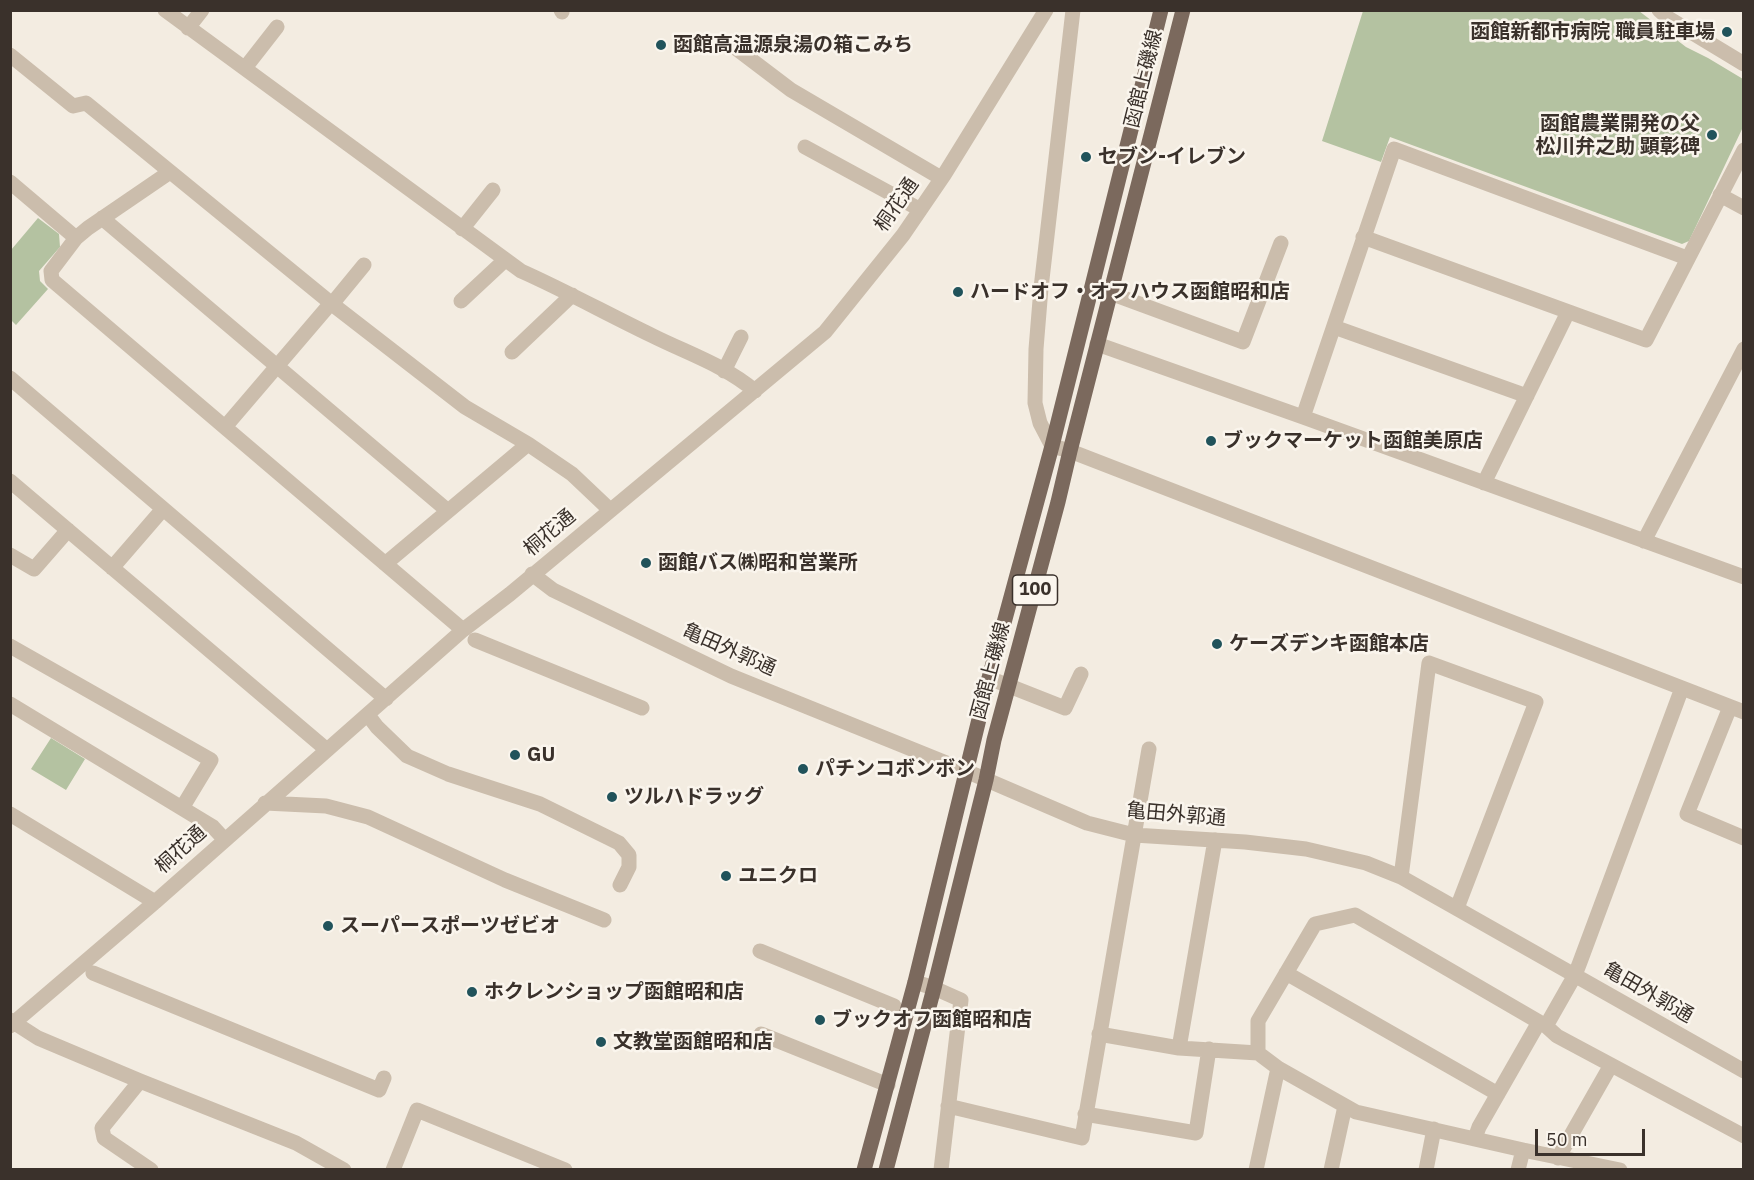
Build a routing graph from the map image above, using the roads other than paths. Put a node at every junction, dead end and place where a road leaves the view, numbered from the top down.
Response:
1 (165, 10) edge
2 (202, 10) edge
3 (1046, 10) edge
4 (1073, 10) edge
5 (1161, 10) edge
6 (1183, 10) edge
7 (1659, 10) edge
8 (277, 27) dead end
9 (188, 28) junction
10 (733, 46) dead end
11 (10, 55) edge
12 (1743, 64) edge
13 (245, 68) junction
14 (805, 147) dead end
15 (1743, 150) edge
16 (170, 172) junction
17 (941, 178) junction
18 (12, 186) edge
19 (493, 189) dead end
20 (1720, 195) junction
21 (1743, 208) edge
22 (919, 209) junction
23 (102, 218) junction
24 (462, 229) junction
25 (1363, 237) junction
26 (76, 238) junction
27 (1281, 243) dead end
28 (1687, 258) junction
29 (505, 260) junction
30 (364, 265) dead end
31 (1110, 293) junction
32 (572, 295) junction
33 (460, 301) dead end
34 (332, 304) junction
35 (1568, 312) junction
36 (1334, 327) junction
37 (741, 337) dead end
38 (1097, 345) junction
39 (1743, 349) edge
40 (512, 352) dead end
41 (277, 367) junction
42 (724, 371) junction
43 (10, 378) edge
44 (755, 390) junction
45 (1527, 396) junction
46 (1303, 417) junction
47 (225, 427) junction
48 (528, 444) junction
49 (1052, 446) junction
50 (1070, 451) junction
51 (10, 481) edge
52 (1484, 483) junction
53 (163, 509) junction
54 (610, 510) junction
55 (448, 511) junction
56 (68, 530) junction
57 (1644, 541) junction
58 (10, 555) edge
59 (385, 564) junction
60 (112, 568) junction
61 (532, 574) junction
62 (1743, 576) edge
63 (469, 635) junction
64 (10, 646) edge
65 (1081, 674) dead end
66 (988, 678) junction
67 (1009, 686) junction
68 (1682, 688) junction
69 (386, 699) junction
70 (10, 704) edge
71 (642, 708) dead end
72 (1736, 710) edge
73 (368, 714) junction
74 (1149, 749) dead end
75 (327, 750) junction
76 (966, 771) junction
77 (986, 780) junction
78 (266, 803) junction
79 (182, 808) junction
80 (10, 814) edge
81 (1134, 835) junction
82 (1743, 838) edge
83 (224, 839) junction
84 (1215, 840) junction
85 (1401, 878) junction
86 (620, 885) dead end
87 (155, 902) junction
88 (1457, 908) junction
89 (604, 920) dead end
90 (760, 951) dead end
91 (93, 973) dead end
92 (1286, 973) junction
93 (1575, 975) junction
94 (915, 982) junction
95 (934, 988) junction
96 (894, 1005) dead end
97 (12, 1023) edge
98 (1543, 1024) junction
99 (761, 1034) dead end
100 (1099, 1034) junction
101 (1179, 1048) junction
102 (1209, 1049) junction
103 (1258, 1053) junction
104 (1611, 1065) junction
105 (1278, 1068) junction
106 (1743, 1071) edge
107 (384, 1078) dead end
108 (140, 1081) junction
109 (888, 1085) junction
110 (1498, 1094) junction
111 (948, 1106) junction
112 (1345, 1106) junction
113 (1085, 1114) junction
114 (1434, 1129) junction
115 (1743, 1136) edge
116 (1475, 1138) junction
117 (1523, 1150) junction
118 (1558, 1158) junction
119 (1611, 1168) edge
120 (151, 1170) edge
121 (344, 1170) edge
122 (393, 1170) edge
123 (565, 1170) edge
124 (864, 1170) edge
125 (886, 1170) edge
126 (941, 1170) edge
127 (1256, 1170) edge
128 (1331, 1170) edge
129 (1426, 1170) edge
130 (1518, 1170) edge

1 - 9 street
2 - 9 street
3 - 17 street, 桐花通
4 - 49 street
5 - 49 main road, 函館上磯線 / 100
6 - 31 main road, 函館上磯線 / 100
7 - 12 street
8 - 13 street
9 - 13 street
10 - 17 street
11 - 16 street
13 - 24 street
14 - 22 street
15 - 20 street
16 - 23 street
16 - 34 street
17 - 22 street, 桐花通
18 - 26 street
19 - 24 street
20 - 21 street
20 - 28 street
22 - 44 street, 桐花通
23 - 26 street
23 - 41 street
24 - 29 street
25 - 28 street
25 - 35 street
25 - 36 street
26 - 47 street
27 - 31 street
28 - 35 street
29 - 32 street
29 - 33 street
30 - 34 street
31 - 38 main road, 函館上磯線 / 100
32 - 40 street
32 - 42 street
34 - 41 street
34 - 48 street
35 - 45 street
36 - 45 street
36 - 46 street
37 - 42 street
38 - 46 street
38 - 50 main road, 函館上磯線 / 100
39 - 57 street
41 - 47 street
41 - 55 street
42 - 44 street
43 - 53 street
44 - 54 street, 桐花通
45 - 52 street
46 - 52 street
47 - 59 street
48 - 54 street
48 - 55 street
49 - 50 street
49 - 66 main road, 函館上磯線 / 100
50 - 67 main road, 函館上磯線 / 100
50 - 68 street
51 - 56 street
52 - 57 street
53 - 60 street
53 - 69 street
54 - 61 street, 桐花通
55 - 59 street
56 - 58 street
56 - 60 street
57 - 62 street
59 - 63 street
60 - 75 street
61 - 63 street, 桐花通
61 - 76 street, 亀田外郭通
63 - 69 street, 桐花通
63 - 71 street
64 - 79 street
65 - 67 street
66 - 67 street
66 - 76 main road, 函館上磯線 / 100
67 - 77 main road, 函館上磯線 / 100
68 - 72 street
68 - 93 street
69 - 73 street, 桐花通
70 - 79 street
72 - 82 street
73 - 75 street, 桐花通
73 - 86 street
74 - 81 street
75 - 78 street, 桐花通
76 - 77 street, 亀田外郭通
76 - 94 main road, 函館上磯線 / 100
77 - 81 street, 亀田外郭通
77 - 95 main road, 函館上磯線 / 100
78 - 83 street, 桐花通
78 - 89 street
79 - 83 street
80 - 87 street
81 - 84 street, 亀田外郭通
81 - 100 street
83 - 87 street, 桐花通
84 - 85 street, 亀田外郭通
84 - 101 street
85 - 88 street, 亀田外郭通
85 - 88 street
87 - 97 street, 桐花通
88 - 93 street, 亀田外郭通
90 - 96 street
91 - 107 street
92 - 98 street
92 - 103 street
92 - 110 street
93 - 98 street
93 - 106 street, 亀田外郭通
94 - 95 street
94 - 109 main road, 函館上磯線 / 100
95 - 111 street
95 - 125 main road, 函館上磯線 / 100
97 - 108 street
98 - 104 street
98 - 110 street
99 - 109 street
100 - 101 street
100 - 113 street
101 - 102 street
102 - 103 street
102 - 113 street
103 - 105 street
104 - 115 street
104 - 118 street
105 - 112 street
105 - 127 street
108 - 120 street
108 - 121 street
109 - 124 main road, 函館上磯線 / 100
110 - 116 street
111 - 113 street
111 - 126 street
112 - 114 street
112 - 128 street
114 - 116 street
114 - 129 street
116 - 117 street
117 - 118 street
117 - 130 street
118 - 119 street
122 - 123 street

